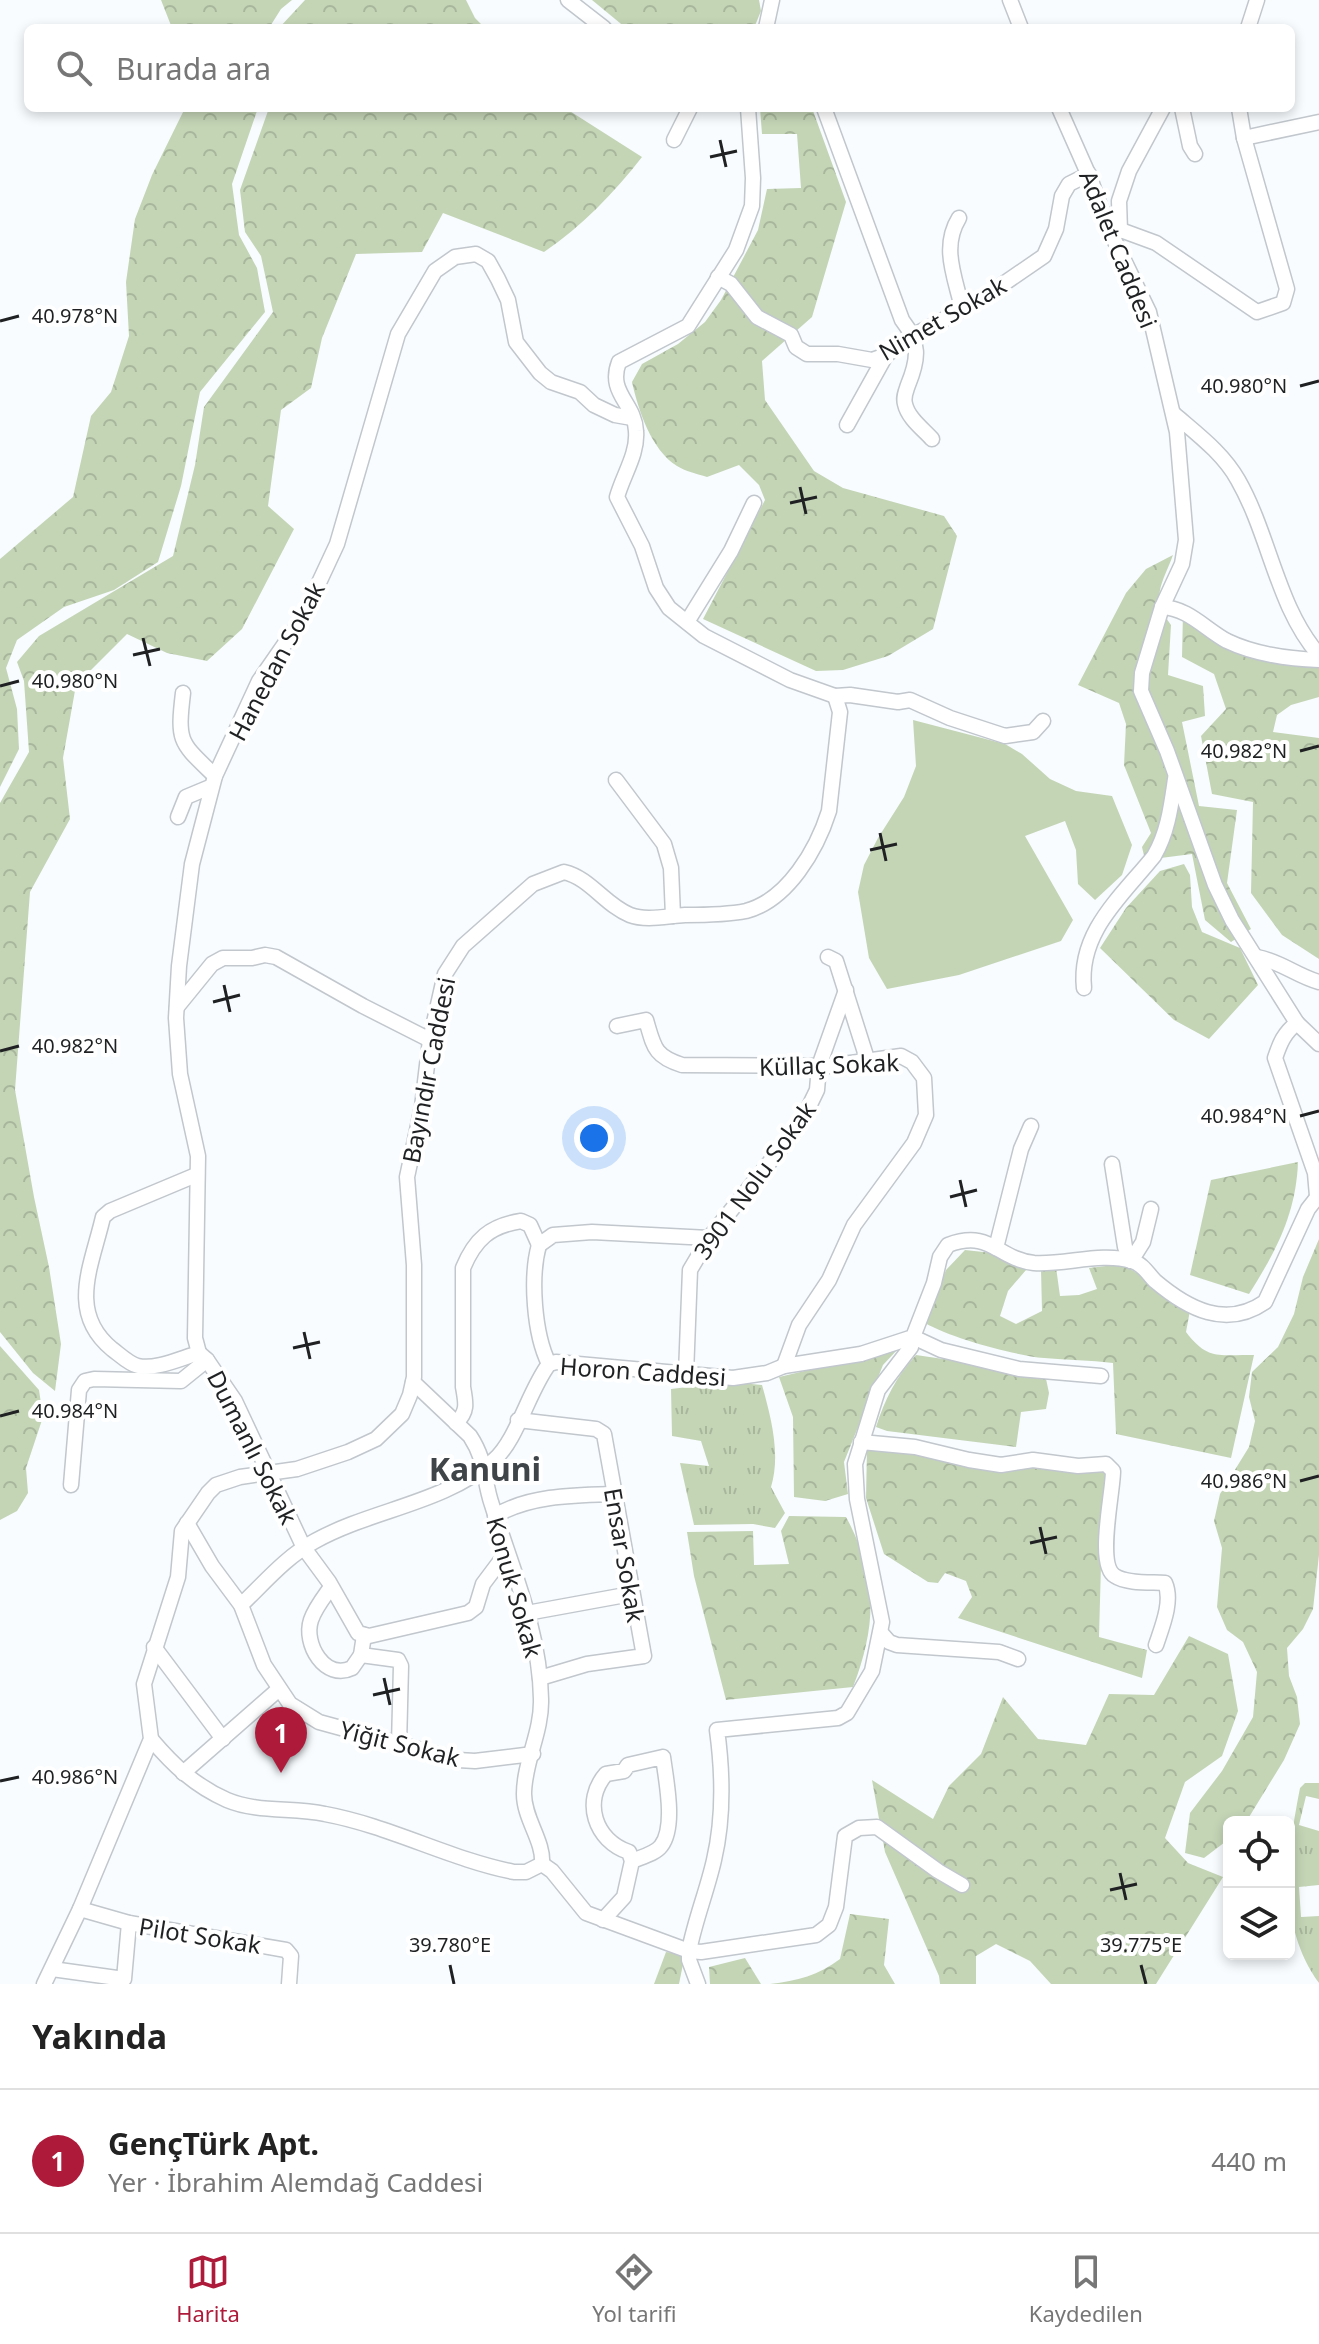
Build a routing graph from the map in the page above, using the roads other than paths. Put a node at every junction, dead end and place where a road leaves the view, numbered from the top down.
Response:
1 (568, 0) edge
2 (772, 0) edge
3 (1010, 0) edge
4 (1257, 0) edge
5 (599, 24) edge
6 (767, 24) edge
7 (1019, 24) edge
8 (1249, 24) edge
9 (688, 112) edge
10 (748, 112) edge
11 (825, 112) edge
12 (1061, 112) edge
13 (1161, 112) edge
14 (1183, 112) edge
15 (1240, 112) edge
16 (1319, 122) edge
17 (1244, 138) junction
18 (674, 140) dead end
19 (1195, 154) dead end
20 (1089, 174) junction
21 (959, 218) dead end
22 (1113, 228) junction
23 (718, 277) junction
24 (962, 308) junction
25 (914, 335) junction
26 (886, 355) junction
27 (1173, 413) junction
28 (632, 418) junction
29 (847, 425) dead end
30 (932, 439) dead end
31 (754, 503) dead end
32 (1162, 607) junction
33 (687, 622) junction
34 (1319, 658) edge
35 (183, 693) dead end
36 (835, 696) junction
37 (1043, 721) dead end
38 (1175, 775) junction
39 (616, 780) dead end
40 (213, 781) junction
41 (178, 817) dead end
42 (673, 916) junction
43 (828, 957) dead end
44 (1257, 957) junction
45 (1319, 982) edge
46 (1084, 988) dead end
47 (846, 990) junction
48 (176, 1007) junction
49 (1297, 1023) junction
50 (617, 1026) dead end
51 (430, 1040) junction
52 (1319, 1044) edge
53 (868, 1062) junction
54 (819, 1066) junction
55 (1031, 1126) dead end
56 (1112, 1164) dead end
57 (196, 1175) junction
58 (1318, 1196) edge
59 (1151, 1209) dead end
60 (709, 1238) junction
61 (539, 1245) junction
62 (996, 1248) junction
63 (1131, 1261) junction
64 (913, 1337) junction
65 (203, 1357) junction
66 (549, 1364) junction
67 (784, 1366) junction
68 (686, 1374) junction
69 (1101, 1376) dead end
70 (413, 1382) junction
71 (518, 1420) junction
72 (456, 1423) junction
73 (861, 1442) junction
74 (485, 1467) junction
75 (270, 1473) junction
76 (71, 1485) dead end
77 (614, 1494) junction
78 (495, 1516) junction
79 (187, 1523) junction
80 (304, 1548) junction
81 (507, 1552) junction
82 (331, 1587) junction
83 (631, 1594) junction
84 (241, 1605) junction
85 (527, 1613) junction
86 (881, 1633) junction
87 (364, 1635) junction
88 (1156, 1645) dead end
89 (154, 1647) junction
90 (361, 1655) junction
91 (1018, 1659) dead end
92 (540, 1678) junction
93 (279, 1689) junction
94 (151, 1739) junction
95 (223, 1739) junction
96 (399, 1745) junction
97 (533, 1754) junction
98 (183, 1773) junction
99 (632, 1861) junction
100 (542, 1864) junction
101 (962, 1885) dead end
102 (80, 1909) junction
103 (603, 1920) junction
104 (129, 1923) junction
105 (689, 1951) junction
106 (52, 1969) junction
107 (44, 1984) edge
108 (289, 1984) edge
109 (698, 1984) edge

1 - 5 street
2 - 6 street
3 - 7 street
4 - 8 street
9 - 18 street
10 - 23 street
11 - 25 street
12 - 20 street, Adalet Caddesi
13 - 22 street
14 - 19 street
15 - 17 street
16 - 17 street
17 - 22 street
20 - 22 street, Adalet Caddesi
20 - 24 street, Nimet Sokak
21 - 24 street
22 - 27 street, Adalet Caddesi
23 - 26 street, Nimet Sokak
23 - 28 street
24 - 25 street, Nimet Sokak
25 - 26 street, Nimet Sokak
25 - 30 street
26 - 29 street
27 - 32 street, Adalet Caddesi
27 - 34 street
28 - 33 street
28 - 40 street, Hanedan Sokak
31 - 33 street
32 - 34 street
32 - 38 street, Adalet Caddesi
33 - 36 street
35 - 40 street
36 - 37 street
36 - 42 street, Bayındır Caddesi
38 - 44 street, Adalet Caddesi
38 - 46 street
39 - 42 street
40 - 41 street
40 - 48 street, Hanedan Sokak
42 - 51 street, Bayındır Caddesi
43 - 47 street
44 - 45 street
44 - 49 street, Adalet Caddesi
47 - 53 street
47 - 54 street, 3901 Nolu Sokak
48 - 51 street
48 - 57 street, Hanedan Sokak
49 - 52 street, Adalet Caddesi
49 - 58 street
50 - 54 street, Küllaç Sokak
51 - 70 street, Bayındır Caddesi
53 - 54 street, Küllaç Sokak
53 - 67 street, Küllaç Sokak
54 - 60 street, 3901 Nolu Sokak
55 - 62 street
56 - 63 street
57 - 65 street, Hanedan Sokak
57 - 65 street, Dumanlı Sokak
58 - 63 street
59 - 63 street
60 - 61 street
60 - 68 street, 3901 Nolu Sokak
61 - 66 street
61 - 72 street
62 - 63 street
62 - 64 street
64 - 67 street, Horon Caddesi
64 - 69 street
64 - 73 street
65 - 75 street, Dumanlı Sokak
65 - 76 street
66 - 68 street, Horon Caddesi
66 - 71 street, Horon Caddesi
67 - 68 street, Horon Caddesi
70 - 72 street, Konuk Sokak
70 - 75 street, Bayındır Caddesi
71 - 74 street, Horon Caddesi
71 - 77 street, Ensar Sokak
72 - 74 street, Konuk Sokak
73 - 86 street
73 - 88 street
74 - 78 street, Konuk Sokak
74 - 80 street, Horon Caddesi
75 - 79 street, Bayındır Caddesi
75 - 80 street, Dumanlı Sokak
77 - 78 street
77 - 83 street, Ensar Sokak
78 - 81 street, Konuk Sokak
79 - 84 street, Yiğit Sokak
79 - 89 street, Bayındır Caddesi
80 - 82 street, Dumanlı Sokak
80 - 84 street, Horon Caddesi
81 - 85 street, Konuk Sokak
81 - 87 street
82 - 87 street, Dumanlı Sokak
82 - 90 street
83 - 85 street
83 - 92 street, Ensar Sokak
84 - 93 street, Yiğit Sokak
85 - 92 street, Konuk Sokak
86 - 91 street
86 - 105 street
87 - 90 street
89 - 94 street, Bayındır Caddesi
89 - 95 street
90 - 96 street
92 - 97 street, Konuk Sokak
93 - 95 street
93 - 96 street, Yiğit Sokak
94 - 98 street
94 - 102 street, Bayındır Caddesi
95 - 98 street
96 - 97 street, Yiğit Sokak
97 - 100 street, Konuk Sokak
98 - 100 street
99 - 99 street
99 - 103 street
100 - 103 street
101 - 105 street
102 - 104 street, Pilot Sokak
102 - 106 street, Bayındır Caddesi
103 - 105 street
104 - 106 street
104 - 108 street, Pilot Sokak
105 - 109 street
106 - 107 street, Bayındır Caddesi

